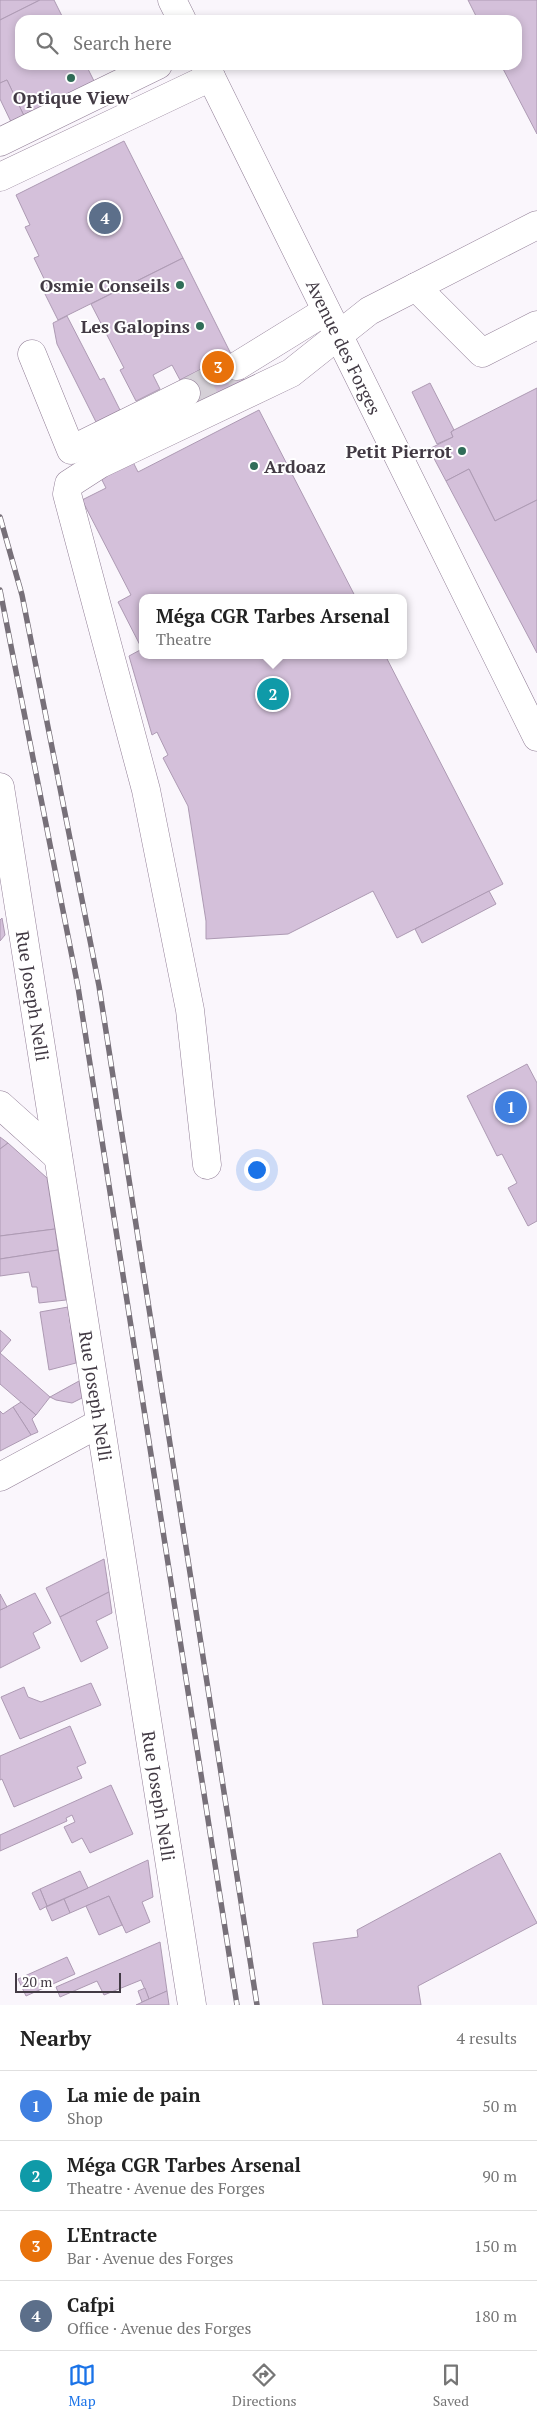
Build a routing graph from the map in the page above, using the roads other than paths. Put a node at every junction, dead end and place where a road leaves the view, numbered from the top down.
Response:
1 (172, 0) edge
2 (180, 15) edge
3 (148, 70) edge
4 (208, 71) edge
5 (0, 142) edge
6 (0, 177) edge
7 (537, 225) edge
8 (416, 287) junction
9 (326, 312) junction
10 (537, 325) edge
11 (338, 336) junction
12 (32, 354) dead end
13 (237, 366) tunnel mouth
14 (186, 392) tunnel mouth
15 (537, 738) edge
16 (0, 787) edge
17 (0, 1105) edge
18 (58, 1157) junction
19 (207, 1165) dead end
20 (100, 1423) junction
21 (0, 1477) edge
22 (192, 2005) edge

1 - 2 street
3 - 5 street
4 - 6 street
4 - 9 street, Avenue des Forges
7 - 8 street
8 - 10 street
8 - 11 street
9 - 11 street, Avenue des Forges
9 - 13 street
11 - 15 street, Avenue des Forges
11 - 19 street
12 - 14 street
16 - 18 street, Rue Joseph Nelli
17 - 18 street
18 - 20 street, Rue Joseph Nelli
20 - 21 street
20 - 22 street, Rue Joseph Nelli

